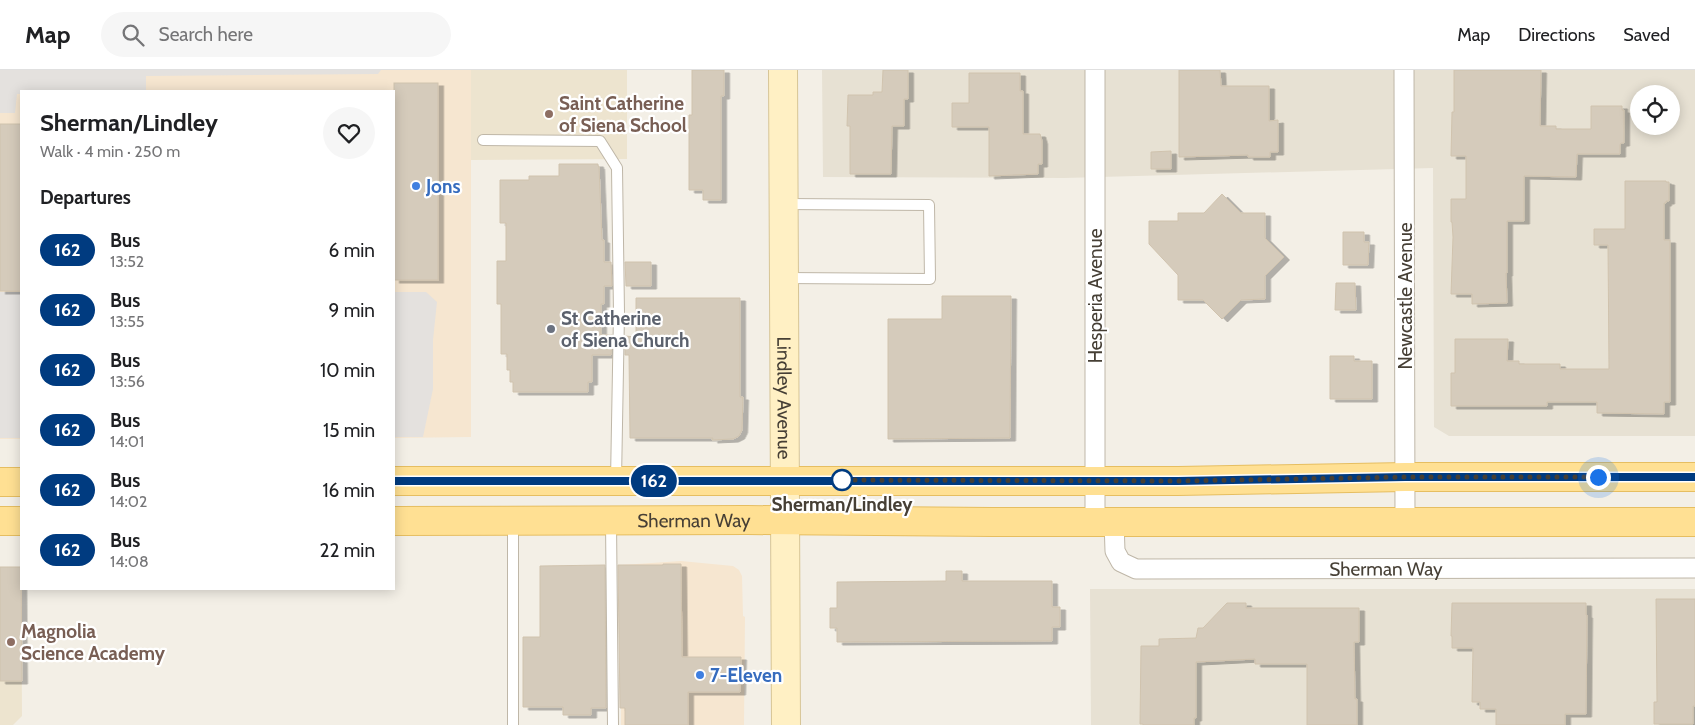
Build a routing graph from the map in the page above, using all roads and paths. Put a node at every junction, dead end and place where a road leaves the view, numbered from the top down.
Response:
1 (783, 70) edge
2 (1095, 70) edge
3 (1404, 70) edge
4 (483, 140) dead end
5 (784, 204) junction
6 (785, 278) junction
7 (1695, 476) edge
8 (1405, 477) junction
9 (785, 480) junction
10 (1094, 480) junction
11 (395, 481) edge
12 (616, 481) junction
13 (0, 482) edge
14 (20, 482) edge
15 (784, 520) junction
16 (0, 521) edge
17 (20, 521) edge
18 (395, 521) edge
19 (513, 521) junction
20 (611, 521) junction
21 (1104, 522) junction
22 (1405, 522) junction
23 (1695, 522) edge
24 (1695, 568) edge
25 (514, 725) edge
26 (613, 725) edge
27 (786, 725) edge

1 - 5 main road, Lindley Avenue
2 - 10 street, Hesperia Avenue
3 - 8 street, Newcastle Avenue
4 - 12 lane
5 - 6 main road, Lindley Avenue
5 - 6 lane
6 - 9 main road, Lindley Avenue
7 - 8 main road, Sherman Way
8 - 10 main road, Sherman Way
8 - 22 street, Newcastle Avenue
9 - 10 main road, Sherman Way
9 - 12 main road, Sherman Way
9 - 15 main road, Lindley Avenue
10 - 21 street, Hesperia Avenue
11 - 12 main road, Sherman Way
13 - 14 main road
15 - 20 main road, Sherman Way
15 - 21 main road, Sherman Way
15 - 27 main road, Lindley Avenue
16 - 17 main road
18 - 19 main road, Sherman Way
19 - 20 main road, Sherman Way
19 - 25 lane
20 - 26 lane
21 - 22 main road, Sherman Way
21 - 24 street, Sherman Way
22 - 23 main road, Sherman Way

